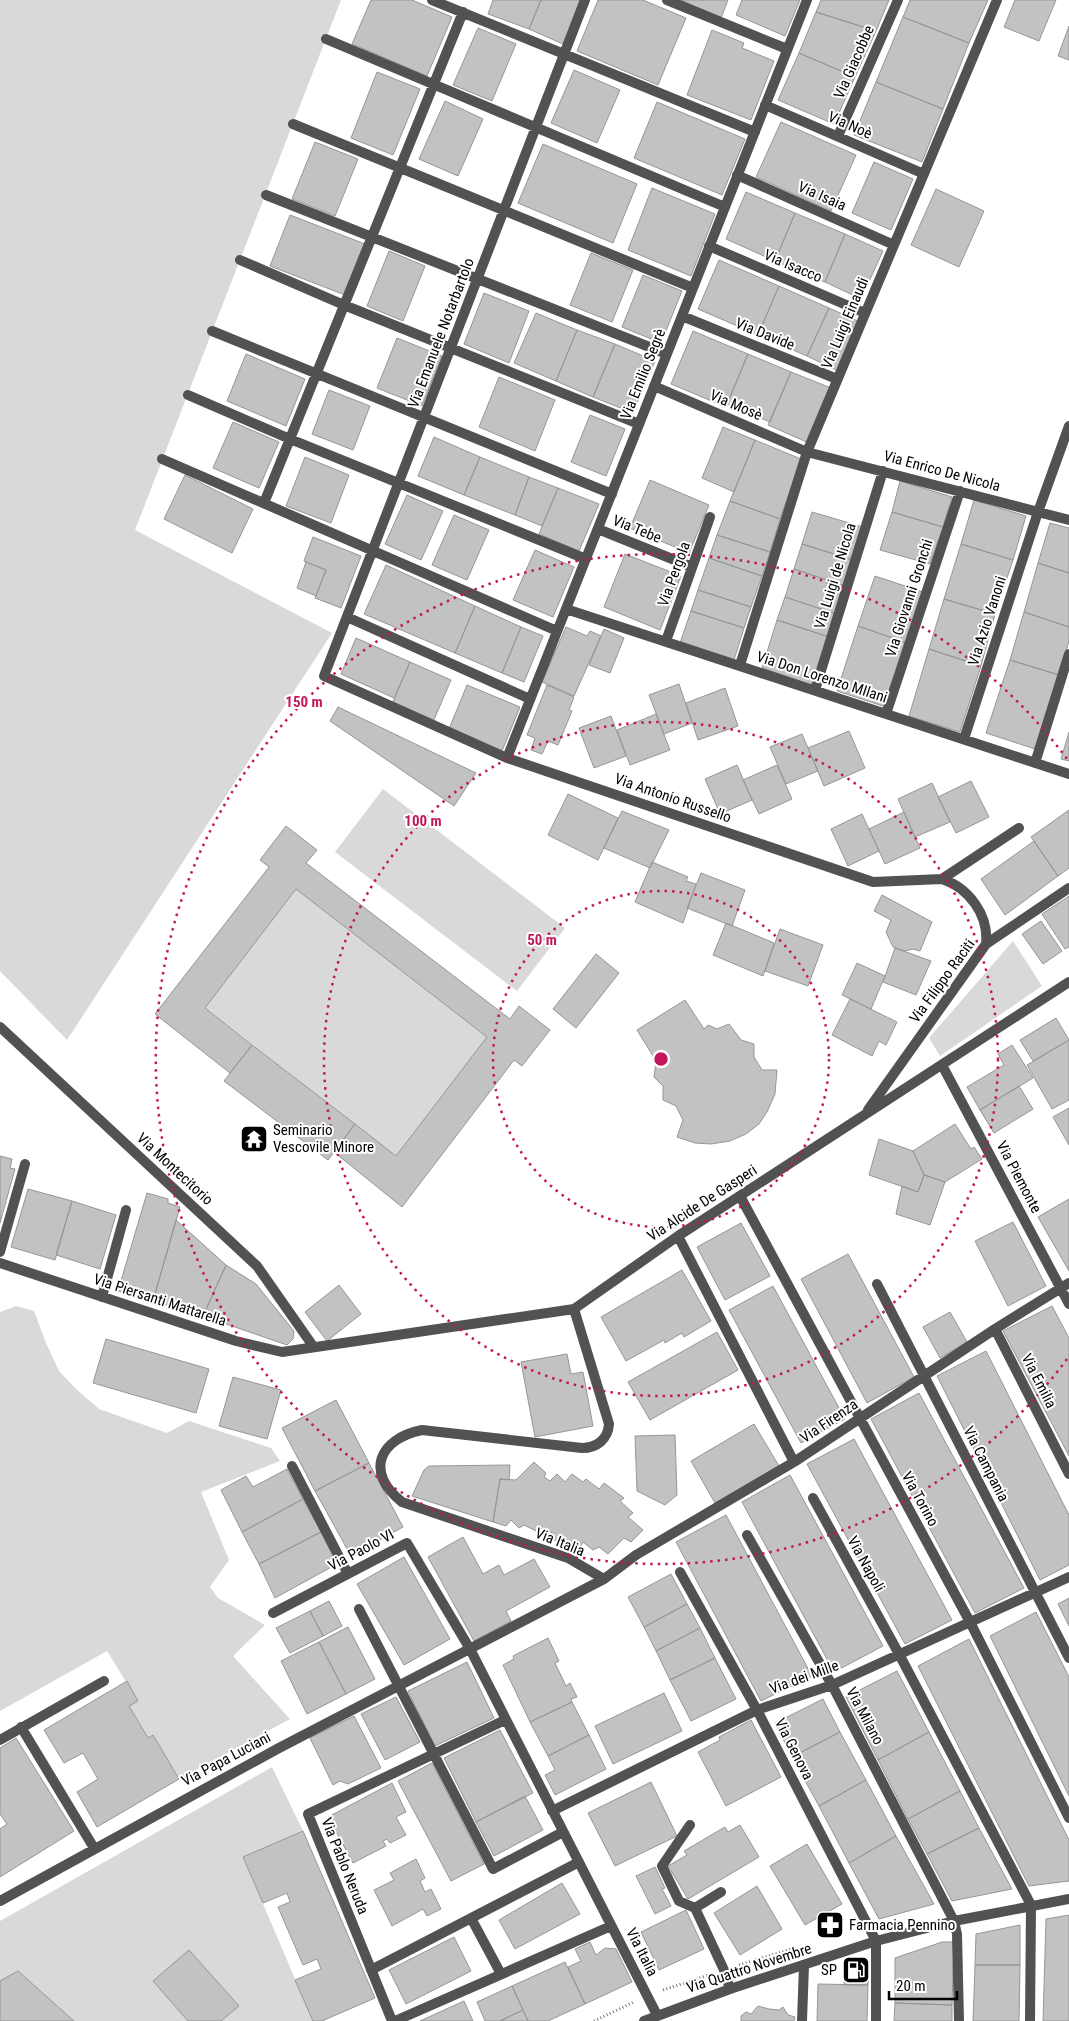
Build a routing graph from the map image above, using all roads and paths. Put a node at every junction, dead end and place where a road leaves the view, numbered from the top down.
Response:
1 (432, 0) edge
2 (585, 0) edge
3 (666, 0) edge
4 (806, 0) edge
5 (898, 0) edge
6 (997, 0) edge
7 (463, 12) junction
8 (326, 39) dead end
9 (787, 48) junction
10 (565, 54) junction
11 (434, 85) junction
12 (765, 105) junction
13 (293, 124) dead end
14 (536, 128) junction
15 (754, 132) junction
16 (838, 136) junction
17 (400, 166) junction
18 (924, 174) junction
19 (737, 175) junction
20 (266, 195) dead end
21 (725, 207) junction
22 (504, 210) junction
23 (372, 237) junction
24 (894, 245) junction
25 (709, 246) junction
26 (240, 260) dead end
27 (478, 279) junction
28 (693, 288) junction
29 (344, 306) junction
30 (865, 313) junction
31 (682, 316) junction
32 (212, 331) dead end
33 (451, 348) junction
34 (667, 354) junction
35 (316, 374) junction
36 (837, 379) junction
37 (654, 386) junction
38 (188, 395) dead end
39 (424, 417) junction
40 (639, 424) junction
41 (1069, 426) edge
42 (290, 439) junction
43 (807, 452) junction
44 (162, 459) dead end
45 (882, 471) junction
46 (398, 483) junction
47 (960, 491) junction
48 (612, 494) junction
49 (264, 503) junction
50 (1038, 512) junction
51 (710, 517) dead end
52 (1069, 520) edge
53 (598, 529) junction
54 (373, 550) junction
55 (586, 559) junction
56 (692, 567) junction
57 (566, 609) junction
58 (346, 617) junction
59 (558, 631) junction
60 (666, 641) junction
61 (1069, 654) edge
62 (740, 666) junction
63 (324, 676) joint
64 (1065, 683) edge
65 (815, 690) junction
66 (530, 699) junction
67 (886, 714) junction
68 (964, 739) junction
69 (507, 758) junction
70 (1035, 763) junction
71 (1069, 774) edge
72 (1019, 828) dead end
73 (942, 879) junction
74 (1069, 888) edge
75 (986, 944) junction
76 (1069, 982) edge
77 (0, 1027) edge
78 (942, 1065) junction
79 (864, 1116) junction
80 (26, 1164) dead end
81 (740, 1196) junction
82 (126, 1210) dead end
83 (678, 1236) junction
84 (0, 1252) edge
85 (0, 1263) edge
86 (877, 1284) dead end
87 (1065, 1286) edge
88 (102, 1297) junction
89 (1069, 1304) edge
90 (574, 1308) junction
91 (995, 1329) junction
92 (313, 1346) junction
93 (924, 1376) junction
94 (859, 1419) junction
95 (794, 1462) junction
96 (292, 1466) dead end
97 (1069, 1474) edge
98 (813, 1498) dead end
99 (747, 1535) dead end
100 (680, 1572) dead end
101 (348, 1574) junction
102 (1069, 1577) edge
103 (604, 1579) junction
104 (1036, 1593) junction
105 (359, 1609) dead end
106 (273, 1613) dead end
107 (970, 1622) junction
108 (470, 1649) junction
109 (899, 1654) junction
110 (1069, 1658) edge
111 (104, 1681) dead end
112 (832, 1685) junction
113 (398, 1686) junction
114 (757, 1710) junction
115 (505, 1720) junction
116 (21, 1727) junction
117 (0, 1740) edge
118 (433, 1754) junction
119 (552, 1811) junction
120 (1069, 1818) edge
121 (690, 1825) dead end
122 (563, 1832) junction
123 (94, 1848) junction
124 (579, 1862) junction
125 (721, 1892) dead end
126 (1069, 1899) edge
127 (0, 1901) edge
128 (1031, 1905) junction
129 (695, 1908) junction
130 (471, 1918) junction
131 (954, 1921) junction
132 (611, 1926) junction
133 (876, 1941) junction
134 (804, 1965) junction
135 (371, 1970) junction
136 (501, 1974) junction
137 (730, 1989) junction
138 (647, 1996) junction
139 (657, 2015) junction
140 (394, 2021) edge
141 (594, 2021) edge
142 (644, 2021) edge
143 (802, 2021) edge
144 (876, 2021) edge
145 (959, 2021) edge
146 (1030, 2021) edge

1 - 7 street
2 - 10 street, Via Emanuele Notarbartolo
3 - 9 street
4 - 9 street, Via Emilio Segrè
5 - 16 street, Via Giacobbe
6 - 18 street, Via Luigi Einaudi
7 - 10 street
7 - 11 street
8 - 11 street
9 - 12 street, Via Emilio Segrè
10 - 14 street, Via Emanuele Notarbartolo
10 - 15 street
11 - 14 street
11 - 17 street
12 - 15 street, Via Emilio Segrè
12 - 16 street, Via Noè
13 - 17 street
14 - 21 street
14 - 22 street, Via Emanuele Notarbartolo
15 - 19 street, Via Emilio Segrè
16 - 18 street, Via Noè
17 - 22 street
17 - 23 street
18 - 24 street, Via Luigi Einaudi
19 - 21 street, Via Emilio Segrè
19 - 24 street, Via Isaia
20 - 23 street
21 - 25 street, Via Emilio Segrè
22 - 27 street, Via Emanuele Notarbartolo
22 - 28 street
23 - 27 street
23 - 29 street
24 - 30 street, Via Luigi Einaudi
25 - 28 street, Via Emilio Segrè
25 - 30 street, Via Isacco
26 - 29 street
27 - 33 street, Via Emanuele Notarbartolo
27 - 34 street
28 - 31 street, Via Emilio Segrè
29 - 33 street
29 - 35 street
30 - 36 street, Via Luigi Einaudi
31 - 34 street, Via Emilio Segrè
31 - 36 street, Via Davide
32 - 35 street
33 - 39 street, Via Emanuele Notarbartolo
33 - 40 street
34 - 37 street, Via Emilio Segrè
35 - 39 street
35 - 42 street
36 - 43 street, Via Luigi Einaudi
37 - 40 street, Via Emilio Segrè
37 - 43 street, Via Mosè
38 - 42 street
39 - 46 street, Via Emanuele Notarbartolo
39 - 48 street
40 - 48 street, Via Emilio Segrè
41 - 50 street, Via Azio Vanoni
42 - 46 street
42 - 49 street
43 - 45 street, Via Enrico De Nicola
43 - 62 street, Via Luigi Einaudi
44 - 49 street
45 - 47 street, Via Enrico De Nicola
45 - 65 street, Via Luigi de Nicola
46 - 54 street, Via Emanuele Notarbartolo
46 - 55 street
47 - 50 street, Via Enrico De Nicola
47 - 67 street, Via Giovanni Gronchi
48 - 53 street, Via Emilio Segrè
49 - 54 street
50 - 52 street, Via Enrico De Nicola
50 - 68 street, Via Azio Vanoni
51 - 56 street, Via Pergola
53 - 55 street, Via Emilio Segrè
53 - 56 street, Via Tebe
54 - 58 street, Via Emanuele Notarbartolo
54 - 59 street
55 - 57 street, Via Emilio Segrè
56 - 60 street, Via Pergola
57 - 59 street, Via Emilio Segrè
57 - 60 street, Via Don Lorenzo MIlani
58 - 63 street, Via Emanuele Notarbartolo
58 - 66 street
59 - 66 street, Via Emilio Segrè
60 - 62 street, Via Don Lorenzo MIlani
61 - 64 street
62 - 65 street, Via Don Lorenzo MIlani
63 - 69 street, Via Antonio Russello
64 - 70 street
65 - 67 street, Via Don Lorenzo MIlani
66 - 69 street, Via Emilio Segrè
67 - 68 street, Via Don Lorenzo MIlani
68 - 70 street, Via Don Lorenzo MIlani
69 - 73 street, Via Antonio Russello
70 - 71 street, Via Don Lorenzo MIlani
72 - 73 street
73 - 75 street
74 - 75 street, Via Filippo Raciti
75 - 79 street, Via Filippo Raciti
76 - 78 street, Via Alcide De Gasperi
77 - 92 street, Via Montecitorio
78 - 79 street, Via Alcide De Gasperi
78 - 87 street, Via Piemonte
79 - 81 street, Via Alcide De Gasperi
80 - 84 street
81 - 83 street, Via Alcide De Gasperi
81 - 94 street, Via Torino
82 - 88 street
83 - 90 street, Via Alcide De Gasperi
83 - 95 street
85 - 88 street, Via Piersanti Mattarella
86 - 93 street, Via Campania
87 - 89 street, Via Piemonte
87 - 91 street, Via Firenza
88 - 92 street, Via Piersanti Mattarella
90 - 92 street, Via Alcide De Gasperi
90 - 103 street, Via Italia
91 - 93 street, Via Firenza
91 - 97 street, Via Emilia
93 - 94 street, Via Firenza
93 - 104 street, Via Campania
94 - 95 street, Via Firenza
94 - 107 street, Via Torino
95 - 103 street, Via Firenza
96 - 101 street
98 - 109 street, Via Napoli
99 - 112 street, Via Milano
100 - 114 street, Via Genova
101 - 106 street, Via Paolo VI
101 - 108 street, Via Paolo VI
102 - 104 street, Via dei Mille
103 - 108 street
104 - 107 street, Via dei Mille
104 - 110 street, Via Campania
105 - 113 street
107 - 109 street, Via dei Mille
107 - 120 street, Via Torino
108 - 113 street, Via Papa Luciani
108 - 115 street, Via Italia
109 - 112 street, Via dei Mille
109 - 128 street, Via Napoli
111 - 116 street
112 - 114 street, Via dei Mille
112 - 131 street, Via Milano
113 - 118 street
113 - 123 street, Via Papa Luciani
114 - 119 street, Via dei Mille
114 - 133 street, Via Genova
115 - 118 street, Via Pablo Neruda
115 - 119 street, Via Italia
116 - 117 street
116 - 123 street
118 - 122 street
118 - 135 street, Via Pablo Neruda
119 - 122 street, Via Italia
121 - 129 street
122 - 124 street, Via Italia
123 - 127 street, Via Papa Luciani
124 - 130 street
124 - 132 street, Via Italia
125 - 129 street
126 - 128 street, Via Quattro Novembre
128 - 131 street, Via Quattro Novembre
128 - 146 street
129 - 137 street
130 - 135 street
130 - 136 street
131 - 133 street, Via Quattro Novembre
131 - 145 street, Via Milano
132 - 136 street
132 - 138 street, Via Italia
133 - 134 street, Via Quattro Novembre
133 - 144 street
134 - 137 street, Via Quattro Novembre
134 - 143 street
135 - 140 street, Via Pablo Neruda
136 - 140 street
137 - 139 street, Via Quattro Novembre
138 - 139 street, Via Italia
138 - 141 path
139 - 142 street, Via Quattro Novembre

